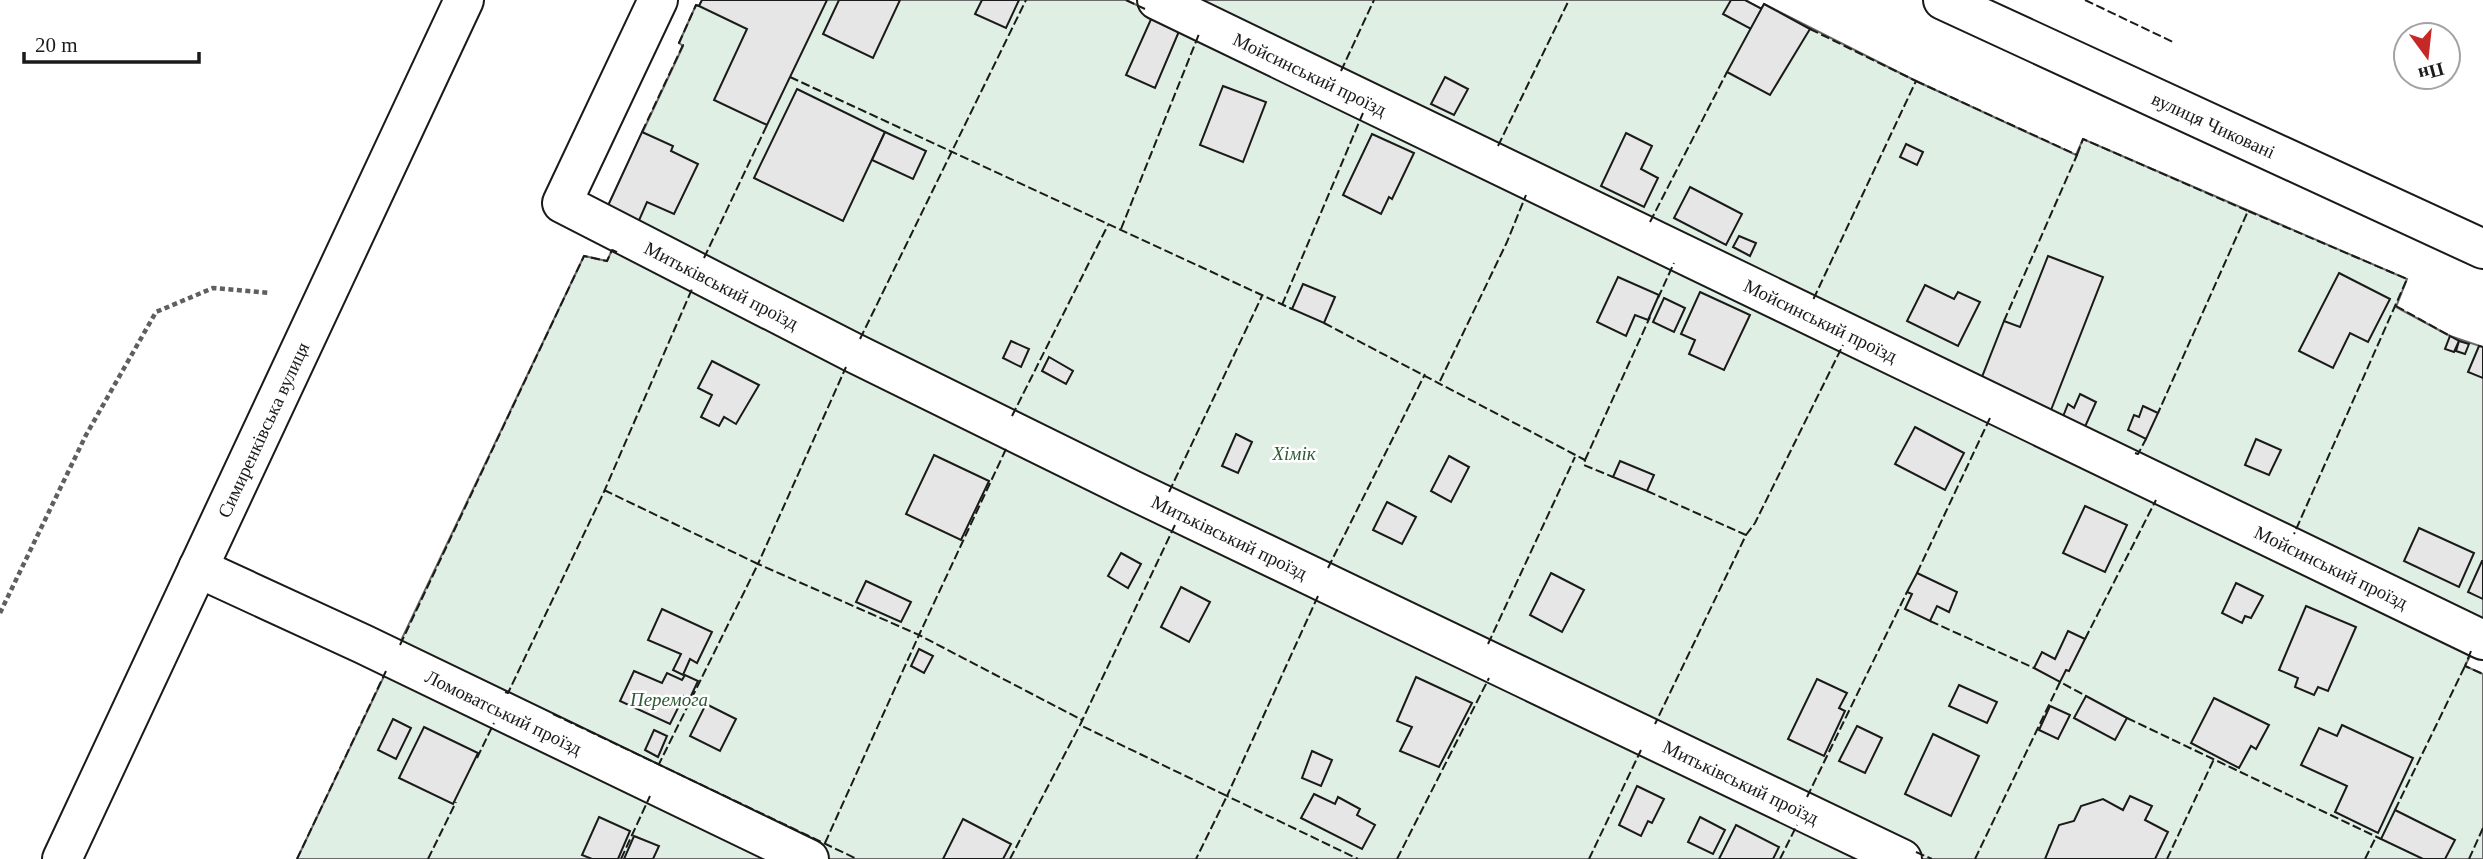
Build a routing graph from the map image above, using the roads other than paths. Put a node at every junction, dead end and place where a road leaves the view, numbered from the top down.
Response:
1 (464, 0) edge
2 (658, 0) edge
3 (1157, 0) edge
4 (1943, 0) edge
5 (2483, 249) edge
6 (198, 568) junction
7 (2483, 640) edge
8 (62, 859) edge
9 (809, 859) edge
10 (1902, 859) edge

1 - 6 main road, Симиренківська вулиця
2 - 10 main road, Митьківський проїзд
3 - 7 main road, Мойсинський проїзд
4 - 5 main road, вулиця Чиковані
6 - 8 main road, Симиренківська вулиця
6 - 9 main road, Ломоватський проїзд

